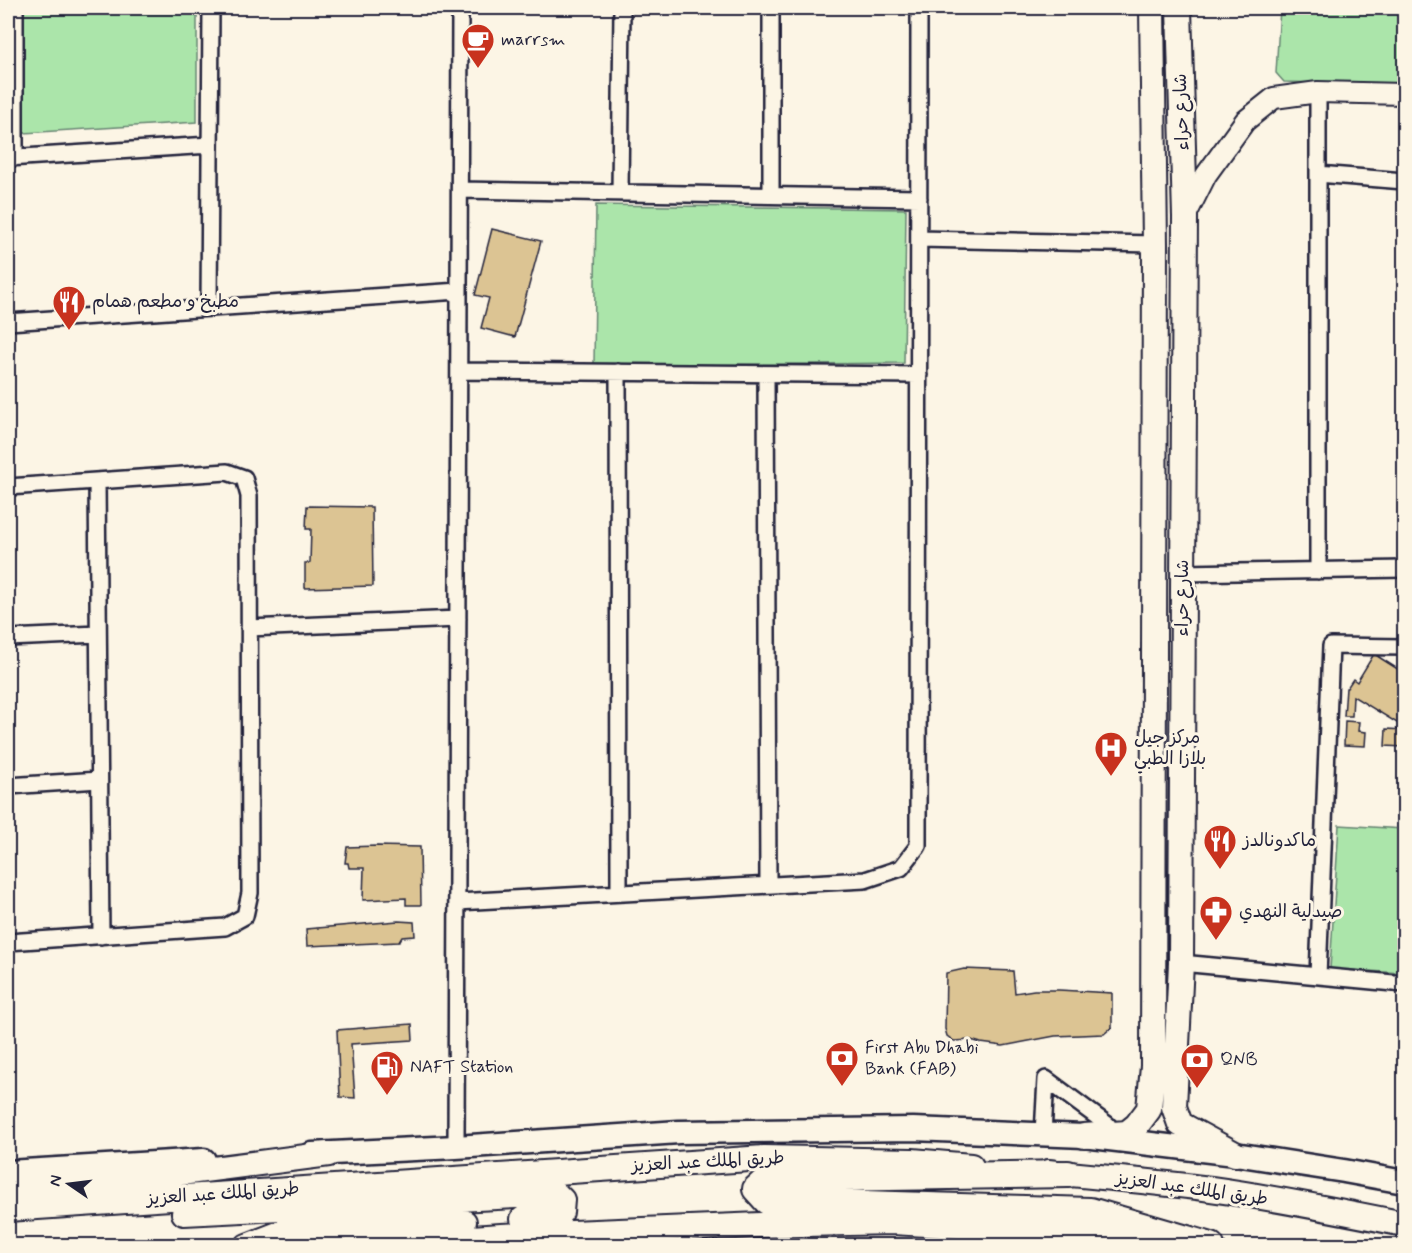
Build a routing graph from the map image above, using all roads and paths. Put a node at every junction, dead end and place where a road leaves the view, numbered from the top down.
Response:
1 (15, 8) edge
2 (211, 8) edge
3 (460, 8) edge
4 (622, 8) edge
5 (771, 8) edge
6 (919, 8) edge
7 (1152, 8) edge
8 (1179, 8) edge
9 (1318, 92) junction
10 (1404, 94) edge
11 (210, 145) junction
12 (11, 158) edge
13 (1318, 174) junction
14 (1404, 181) edge
15 (460, 190) junction
16 (620, 193) junction
17 (771, 195) junction
18 (919, 198) junction
19 (1185, 217) junction
20 (919, 239) junction
21 (1155, 244) junction
22 (459, 291) junction
23 (209, 308) junction
24 (8, 322) edge
25 (459, 371) junction
26 (618, 372) junction
27 (766, 374) junction
28 (919, 375) junction
29 (1184, 385) junction
30 (1154, 387) junction
31 (97, 481) junction
32 (8, 487) edge
33 (1404, 569) edge
34 (1318, 571) junction
35 (1183, 573) junction
36 (458, 619) junction
37 (249, 628) junction
38 (98, 634) junction
39 (8, 638) edge
40 (1404, 647) edge
41 (99, 780) junction
42 (8, 786) edge
43 (768, 885) junction
44 (619, 893) junction
45 (457, 902) junction
46 (101, 936) junction
47 (8, 942) edge
48 (1181, 963) junction
49 (1318, 976) junction
50 (1404, 984) edge
51 (1164, 1066) junction
52 (1108, 1125) dead end
53 (1043, 1134) junction
54 (1084, 1136) junction
55 (456, 1148) junction
56 (329, 1154) junction
57 (1235, 1154) junction
58 (8, 1172) edge
59 (1068, 1174) junction
60 (1404, 1182) edge
61 (8, 1195) edge
62 (96, 1203) junction
63 (8, 1209) edge
64 (1404, 1224) edge
65 (247, 1245) edge
66 (356, 1245) edge
67 (1203, 1245) edge
68 (1211, 1245) edge

1 - 12 street
2 - 11 street
3 - 15 street
4 - 16 street
5 - 17 street
6 - 18 street
7 - 21 main road, شارع حراء
8 - 19 main road, شارع حراء
9 - 10 street
9 - 13 street
9 - 19 street
11 - 12 street
11 - 23 street
13 - 14 street
13 - 34 street
15 - 16 street
15 - 22 street
16 - 17 street
17 - 18 street
18 - 20 street
19 - 29 main road, شارع حراء
20 - 21 street
20 - 28 street
21 - 30 main road, شارع حراء
22 - 23 street
22 - 25 street
23 - 24 street
25 - 26 street
25 - 36 street
26 - 27 street
26 - 44 street
27 - 28 street
27 - 43 street
28 - 43 street
29 - 30 main road
29 - 35 main road, شارع حراء
30 - 51 main road, شارع حراء
31 - 32 street
31 - 37 street
31 - 38 street
33 - 34 street
34 - 35 street
35 - 48 main road, شارع حراء
36 - 37 street
36 - 45 street
37 - 46 street
38 - 39 street
38 - 41 street
40 - 49 street
41 - 42 street
41 - 46 street
43 - 44 street
44 - 45 street
45 - 55 street
46 - 47 street
48 - 49 street
48 - 51 main road, شارع حراء
49 - 50 street
51 - 54 main road, شارع حراء
51 - 57 main road, شارع حراء
52 - 53 street
53 - 54 main road
53 - 55 main road
54 - 57 main road
55 - 56 main road
56 - 58 main road
56 - 61 main road
57 - 60 main road
59 - 62 main road, طريق الملك عبد العزيز
59 - 64 main road, طريق الملك عبد العزيز
59 - 68 highway
62 - 63 main road, طريق الملك عبد العزيز
62 - 65 main road
66 - 67 main road

